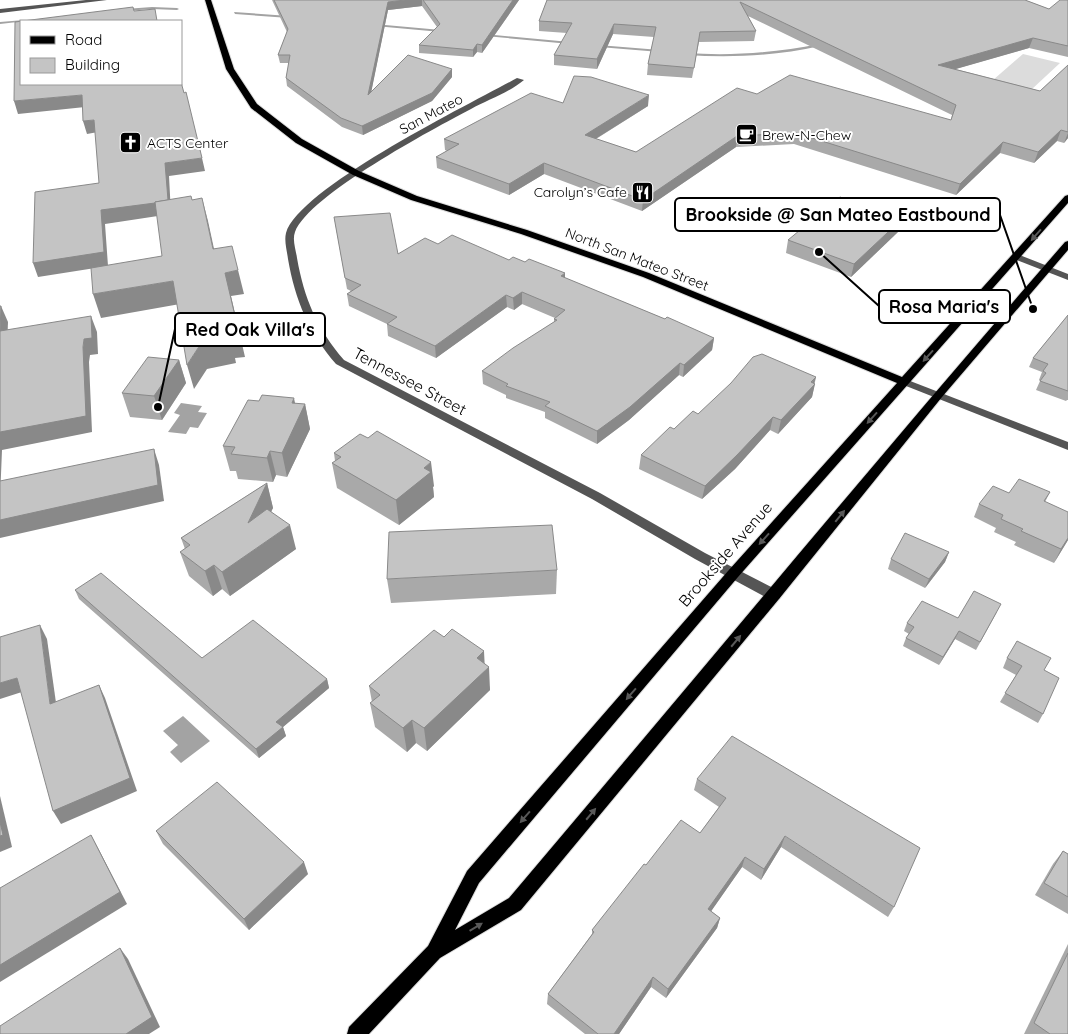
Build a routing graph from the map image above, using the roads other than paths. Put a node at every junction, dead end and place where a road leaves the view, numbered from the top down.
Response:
1 (104, 0) edge
2 (208, 0) edge
3 (0, 11) edge
4 (520, 80) dead end
5 (356, 173) junction
6 (1068, 198) edge
7 (1068, 244) edge
8 (1017, 257) junction
9 (1047, 270) junction
10 (1068, 277) edge
11 (905, 382) junction
12 (938, 395) junction
13 (1068, 446) edge
14 (733, 574) junction
15 (774, 595) junction
16 (434, 952) junction
17 (356, 1034) edge

1 - 3 street
2 - 5 main road
4 - 5 street, San Mateo
5 - 11 main road, North San Mateo Street
5 - 14 street, Tennessee Street
6 -> 8 main road, Brookside Avenue
7 - 9 main road, Brookside Avenue
8 - 9 street
8 -> 11 main road, Brookside Avenue
9 - 10 street
9 - 12 main road, Brookside Avenue
11 - 12 street
11 -> 14 main road, Brookside Avenue
12 - 13 street
15 -> 12 main road, Brookside Avenue
14 - 15 street, Tennessee Street
14 -> 16 main road, Brookside Avenue
16 -> 15 main road, Brookside Avenue
16 - 17 main road, Brookside Avenue

